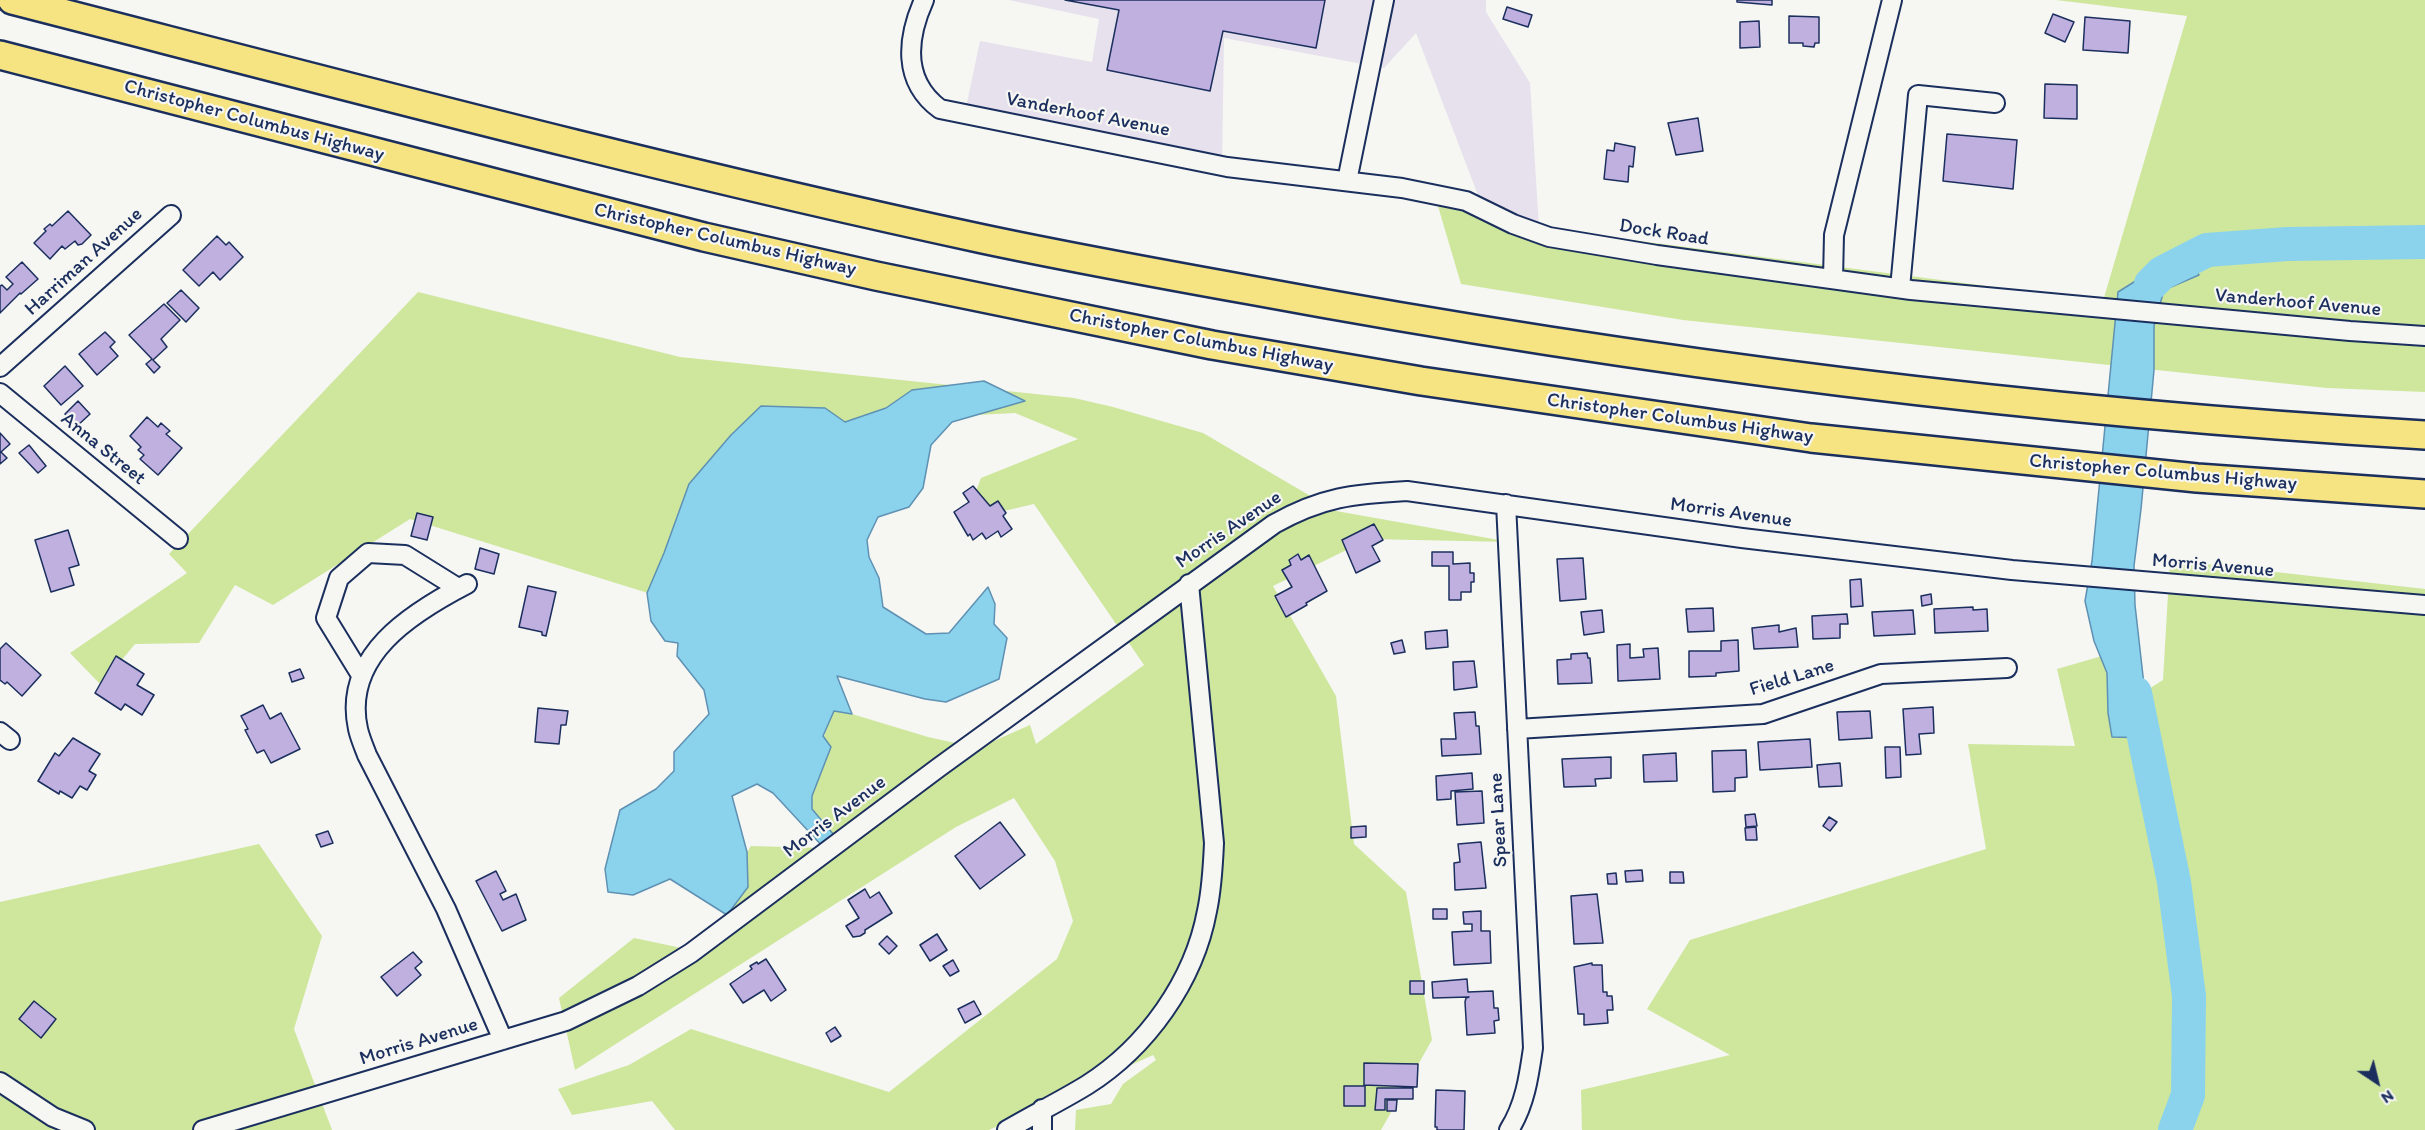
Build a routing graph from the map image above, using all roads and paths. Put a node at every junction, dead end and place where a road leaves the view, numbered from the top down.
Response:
1 (12, 0) edge
2 (924, 0) edge
3 (1384, 0) edge
4 (1892, 0) edge
5 (0, 55) edge
6 (1995, 103) dead end
7 (1347, 181) junction
8 (171, 215) dead end
9 (1833, 279) junction
10 (1900, 288) junction
11 (2167, 313) joint
12 (2425, 336) edge
13 (0, 367) edge
14 (0, 393) edge
15 (2425, 435) edge
16 (2425, 494) edge
17 (1506, 504) junction
18 (178, 539) dead end
19 (1189, 584) junction
20 (2425, 606) edge
21 (2007, 668) dead end
22 (361, 675) junction
23 (1517, 729) junction
24 (503, 1040) junction
25 (0, 1082) edge
26 (1042, 1109) junction
27 (81, 1129) edge
28 (203, 1130) edge
29 (1007, 1130) edge
30 (1042, 1130) edge
31 (1509, 1130) edge

1 - 15 highway
2 - 7 street, Vanderhoof Avenue
3 - 7 street
4 - 9 street
5 - 16 highway, Christopher Columbus Highway
6 - 10 street
7 - 9 street, Dock Road
8 - 13 street, Harriman Avenue
9 - 10 street, Dock Road
10 - 11 street, Dock Road
11 - 12 street, Vanderhoof Avenue
14 - 18 street, Anna Street
17 - 19 street, Morris Avenue
17 - 20 street, Morris Avenue
17 - 23 street, Spear Lane
19 - 24 street, Morris Avenue
19 - 26 street
21 - 23 street, Field Lane
22 - 22 street
22 - 24 street
23 - 31 street, Spear Lane
24 - 28 street, Morris Avenue
25 - 27 street
26 - 29 street
26 - 30 street

